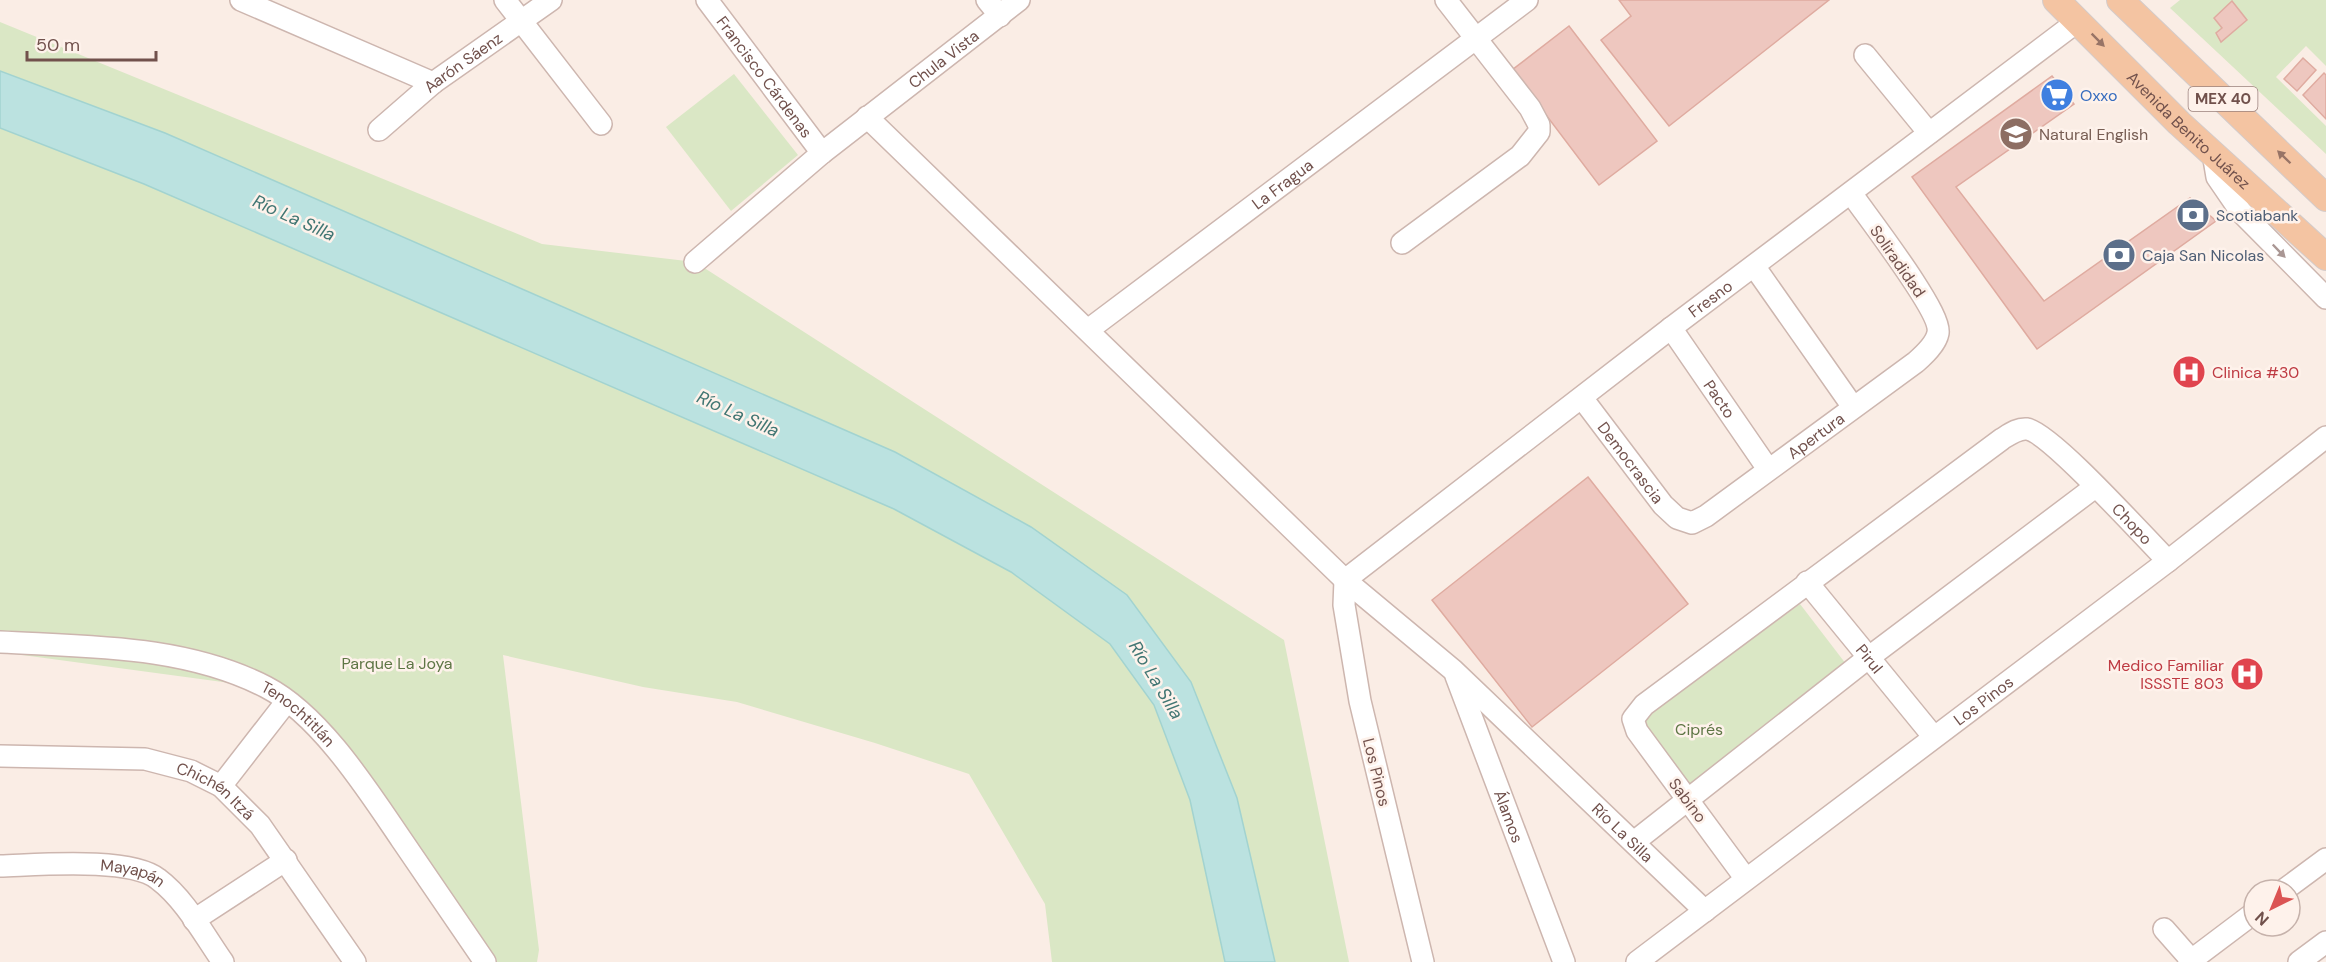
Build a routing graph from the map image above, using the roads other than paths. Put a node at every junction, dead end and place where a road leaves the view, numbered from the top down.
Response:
1 (241, 0) edge
2 (505, 0) edge
3 (551, 0) edge
4 (707, 0) edge
5 (1019, 0) edge
6 (1446, 0) edge
7 (1527, 0) edge
8 (2056, 0) edge
9 (2126, 2) edge
10 (994, 8) edge
11 (2078, 21) junction
12 (522, 22) junction
13 (1477, 37) junction
14 (1865, 55) dead end
15 (433, 83) junction
16 (867, 117) junction
17 (601, 124) dead end
18 (379, 130) dead end
19 (1929, 133) junction
20 (822, 153) junction
21 (2213, 153) junction
22 (1851, 193) junction
23 (2326, 198) edge
24 (1402, 243) dead end
25 (2326, 257) edge
26 (695, 262) dead end
27 (1754, 266) junction
28 (2326, 298) edge
29 (1671, 328) junction
30 (1088, 330) junction
31 (1938, 333) joint
32 (1582, 398) junction
33 (1853, 407) junction
34 (2326, 436) edge
35 (1768, 469) junction
36 (2096, 487) junction
37 (1684, 522) joint
38 (2168, 561) junction
39 (1345, 580) junction
40 (1807, 582) junction
41 (0, 642) edge
42 (1868, 658) junction
43 (1453, 670) junction
44 (287, 701) junction
45 (1933, 736) junction
46 (0, 756) edge
47 (221, 786) junction
48 (1688, 799) junction
49 (1634, 842) junction
50 (2326, 859) edge
51 (286, 860) junction
52 (0, 866) edge
53 (2300, 878) edge
54 (1746, 879) junction
55 (1705, 911) junction
56 (194, 920) junction
57 (2242, 922) edge
58 (2164, 929) dead end
59 (2326, 942) edge
60 (2191, 961) edge
61 (223, 962) edge
62 (355, 962) edge
63 (485, 962) edge
64 (1423, 962) edge
65 (1564, 962) edge
66 (1637, 962) edge
67 (2299, 962) edge

1 - 15 street
2 - 12 street
3 - 12 street, Aarón Sáenz
4 - 20 street, Francisco Cárdenas
5 - 10 street, Chula Vista
6 - 13 street
7 - 13 street, La Fragua
8 - 11 main road, Avenida Benito Juárez / MEX 40
23 -> 9 main road, MEX 40
10 - 16 street, Chula Vista
11 - 19 street, Fresno
11 -> 21 main road, Avenida Benito Juárez / MEX 40
12 - 15 street, Aarón Sáenz
12 - 17 street
13 - 24 street
13 - 30 street, La Fragua
14 - 19 street
15 - 18 street, Aarón Sáenz
16 - 20 street
16 - 30 street, Río La Silla
19 - 22 street, Fresno
20 - 26 street
21 - 25 main road, Avenida Benito Juárez / MEX 40
21 -> 28 street
22 - 27 street, Fresno
22 - 31 street, Soliradidad
27 - 29 street, Fresno
27 - 33 street
29 - 32 street, Fresno
29 - 35 street, Pacto
30 - 39 street, Río La Silla
31 - 33 street, Apertura
32 - 37 street, Democrascia
32 - 39 street, Fresno
33 - 35 street, Apertura
34 - 38 street, Los Pinos
35 - 37 street, Apertura
36 - 38 street, Chopo
36 - 40 street
36 - 42 street
38 - 45 street, Los Pinos
39 - 43 street, Río La Silla
39 - 64 street, Los Pinos
40 - 42 street, Pirul
40 - 48 street, Sabino
41 - 44 street, Tenochtitlán
42 - 45 street, Pirul
42 - 48 street
43 - 49 street, Río La Silla
43 - 65 street, Álamos
44 - 47 street
44 - 63 street, Tenochtitlán
45 - 54 street, Los Pinos
46 - 47 street, Chichén Itzá
47 - 51 street, Chichén Itzá
48 - 49 street
48 - 54 street, Sabino
49 - 55 street, Río La Silla
50 - 53 street
51 - 56 street
51 - 62 street, Chichén Itzá
52 - 56 street, Mayapán
54 - 55 street, Los Pinos
55 - 66 street, Los Pinos
56 - 61 street, Mayapán
57 - 60 street
58 - 60 street
59 - 67 street

